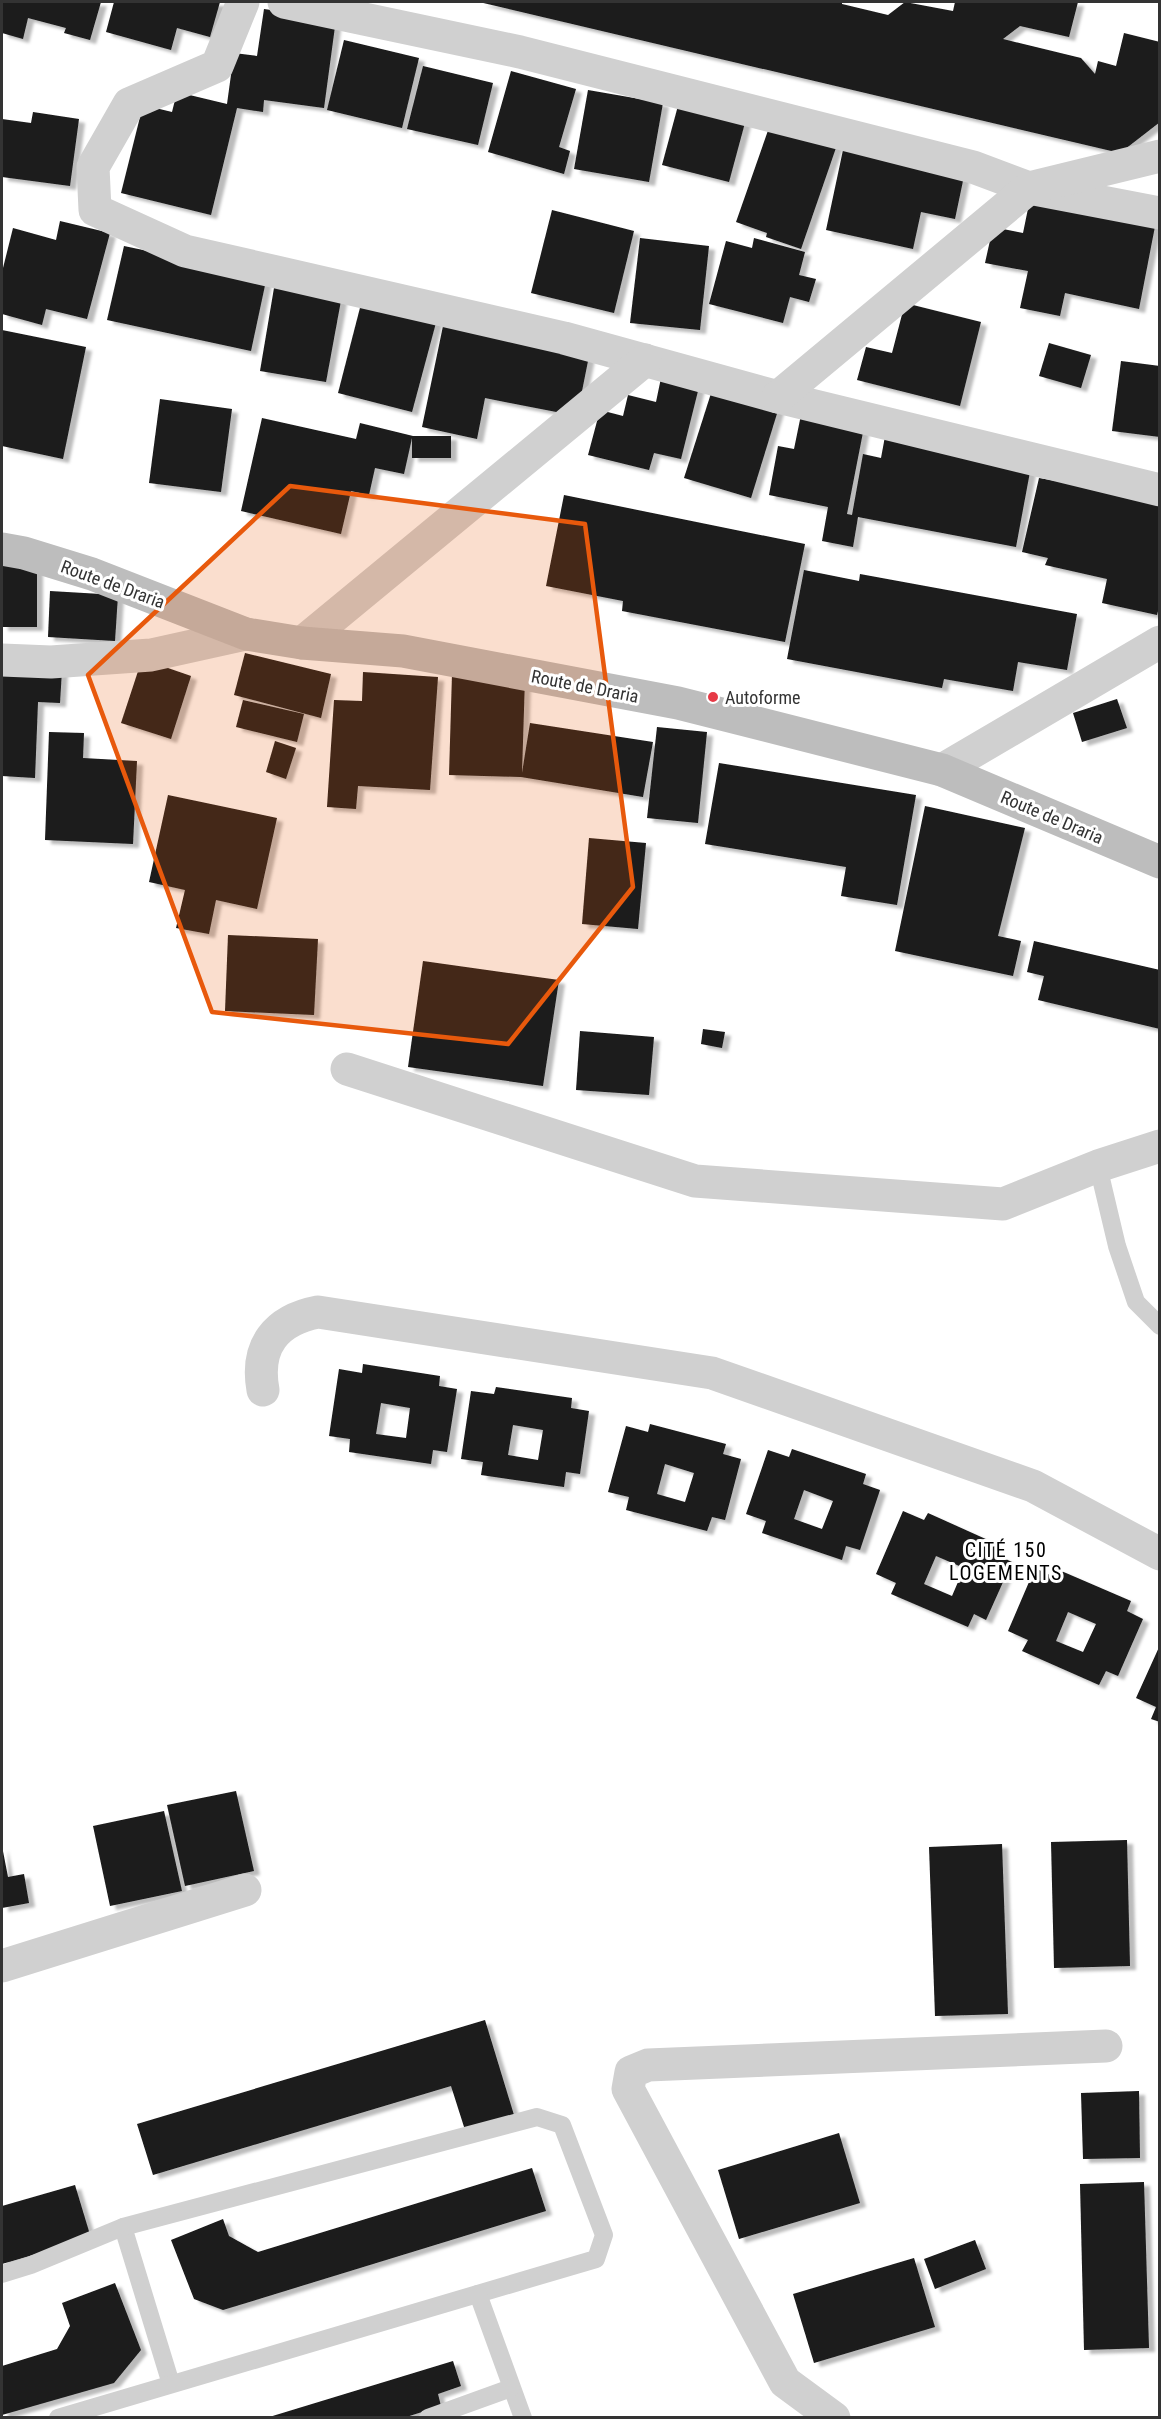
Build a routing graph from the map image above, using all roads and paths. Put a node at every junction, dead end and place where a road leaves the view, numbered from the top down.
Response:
1 (243, 2) edge
2 (284, 2) edge
3 (363, 11) edge
4 (1160, 156) edge
5 (1029, 188) junction
6 (1160, 213) edge
7 (645, 360) junction
8 (778, 397) junction
9 (1160, 490) edge
10 (2, 549) edge
11 (246, 634) junction
12 (1160, 642) edge
13 (302, 643) junction
14 (2, 660) edge
15 (942, 771) junction
16 (1160, 862) edge
17 (347, 1069) dead end
18 (1160, 1146) edge
19 (1098, 1166) junction
20 (1160, 1326) edge
21 (263, 1390) dead end
22 (1160, 1554) edge
23 (245, 1890) dead end
24 (2, 1966) edge
25 (1106, 2046) dead end
26 (123, 2227) junction
27 (2, 2274) edge
28 (478, 2294) junction
29 (171, 2384) junction
30 (512, 2388) junction
31 (58, 2418) edge
32 (428, 2418) edge
33 (523, 2418) edge
34 (834, 2418) edge

1 - 7 street
2 - 3 street
3 - 5 street
4 - 5 street
5 - 6 street
5 - 8 street
7 - 8 street
7 - 13 street
8 - 9 street
10 - 11 main road, Route de Draria
11 - 13 main road, Route de Draria
11 - 14 street
12 - 15 street
13 - 15 main road, Route de Draria
15 - 16 main road, Route de Draria
17 - 19 street
18 - 19 street
19 - 20 lane
21 - 22 street
23 - 24 street
25 - 34 street
26 - 27 lane
26 - 28 lane
26 - 29 lane
28 - 29 lane
28 - 30 lane
29 - 31 lane
30 - 32 lane
30 - 33 lane

